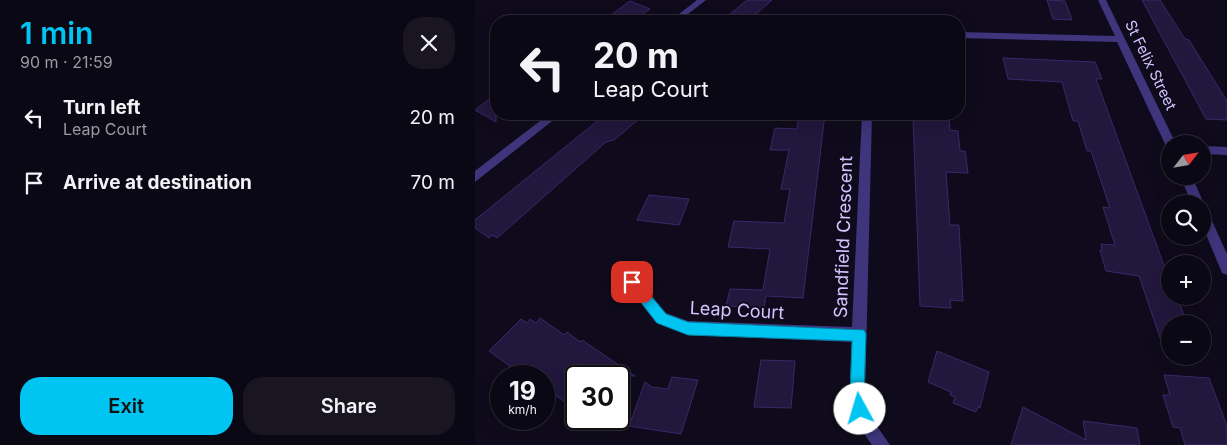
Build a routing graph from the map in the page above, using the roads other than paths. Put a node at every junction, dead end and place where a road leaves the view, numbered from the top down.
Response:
1 (701, 0) edge
2 (1103, 0) edge
3 (682, 15) edge
4 (965, 35) edge
5 (1120, 39) junction
6 (548, 120) edge
7 (867, 120) edge
8 (1167, 135) edge
9 (1211, 150) edge
10 (1227, 151) edge
11 (475, 177) edge
12 (1211, 232) edge
13 (1227, 269) edge
14 (632, 282) dead end
15 (859, 334) junction
16 (882, 445) edge

1 - 3 street
2 - 5 street, St Felix Street
4 - 5 street
5 - 8 street, St Felix Street
6 - 11 street
7 - 15 street, Sandfield Crescent
9 - 10 street
12 - 13 street
14 - 15 street, Leap Court
15 - 16 street, Sandfield Crescent

